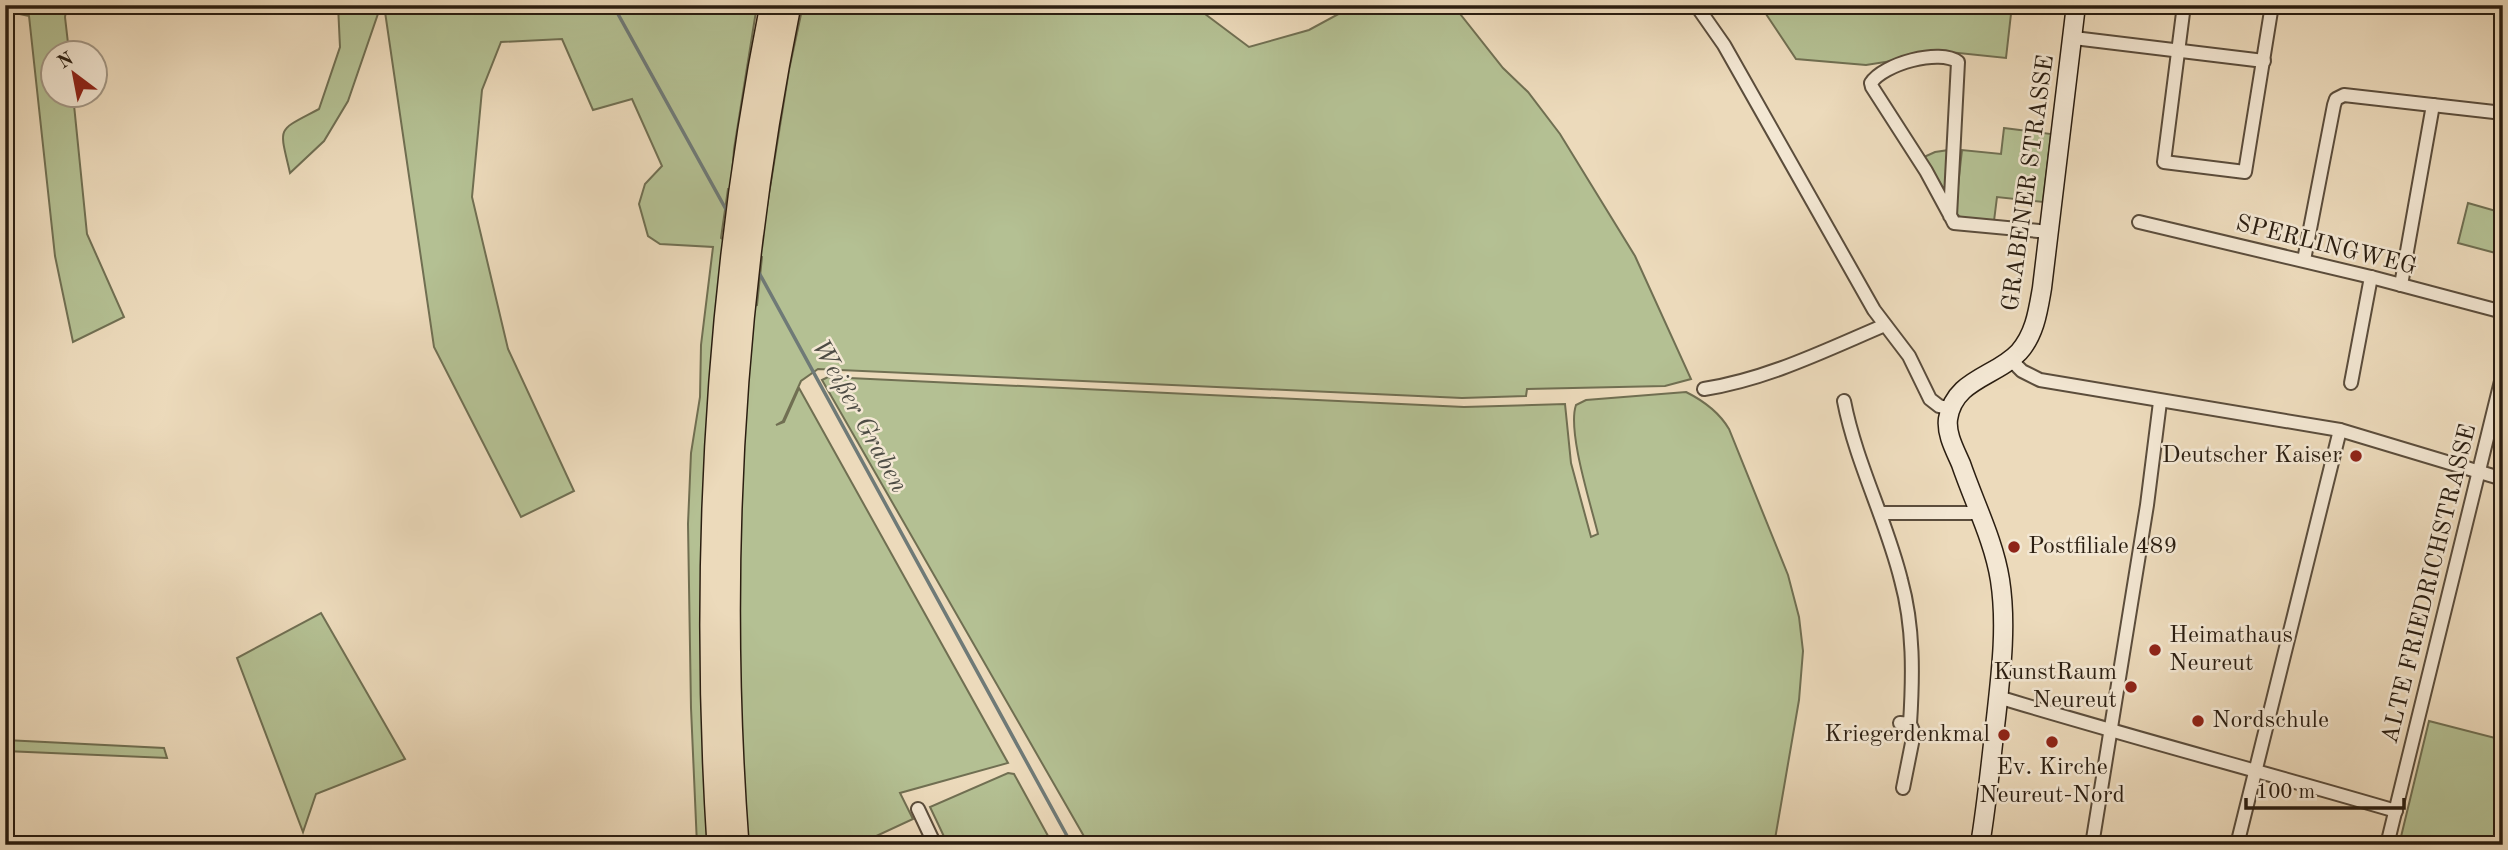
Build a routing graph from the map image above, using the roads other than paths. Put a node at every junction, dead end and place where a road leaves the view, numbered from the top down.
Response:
1 (761, 5) edge
2 (772, 5) edge
3 (789, 5) edge
4 (799, 5) edge
5 (1696, 5) edge
6 (2077, 5) edge
7 (2184, 5) edge
8 (2272, 5) edge
9 (2074, 38) junction
10 (764, 47) junction
11 (2179, 51) junction
12 (2264, 61) junction
13 (777, 71) junction
14 (2433, 105) junction
15 (2503, 113) edge
16 (1950, 216) junction
17 (2139, 222) dead end
18 (2049, 232) junction
19 (744, 255) junction
20 (2304, 260) junction
21 (2371, 277) junction
22 (2401, 285) junction
23 (2503, 313) edge
24 (1885, 325) junction
25 (2011, 360) junction
26 (2503, 373) edge
27 (2351, 383) dead end
28 (1704, 388) dead end
29 (1844, 401) dead end
30 (2160, 402) junction
31 (1951, 409) junction
32 (2340, 430) junction
33 (2479, 472) junction
34 (2503, 479) edge
35 (1880, 513) junction
36 (1978, 513) junction
37 (1998, 696) junction
38 (2111, 732) junction
39 (2255, 770) junction
40 (1903, 788) dead end
41 (918, 809) dead end
42 (2396, 811) junction
43 (719, 845) edge
44 (737, 845) edge
45 (935, 845) edge
46 (1980, 845) edge
47 (2092, 845) edge
48 (2237, 845) edge
49 (2388, 845) edge

1 - 10 highway
2 - 10 highway
3 - 13 highway
4 - 13 highway
5 - 24 street
6 - 9 street, GRABENER STRASSE
7 - 11 street
8 - 12 street
9 - 11 street
9 - 18 street, GRABENER STRASSE
10 - 19 highway
11 - 12 street
11 - 12 street
13 - 19 highway
14 - 15 street
14 - 20 street
14 - 22 street
16 - 16 street
16 - 18 street
17 - 20 street, SPERLINGWEG
18 - 25 street, GRABENER STRASSE
19 - 43 highway
19 - 44 highway
20 - 21 street, SPERLINGWEG
21 - 22 street, SPERLINGWEG
21 - 27 street
22 - 23 street, SPERLINGWEG
24 - 28 street
24 - 31 street
25 - 30 street
25 - 31 street
26 - 33 street, ALTE FRIEDRICHSTRASSE
29 - 35 street
30 - 32 street
30 - 38 street
31 - 36 street
32 - 33 street
32 - 39 street
33 - 34 street
33 - 42 street, ALTE FRIEDRICHSTRASSE
35 - 36 street
35 - 40 street
36 - 37 street
37 - 38 street
37 - 46 street
38 - 39 street
38 - 47 street
39 - 42 street
39 - 48 street
41 - 45 street
42 - 49 street, ALTE FRIEDRICHSTRASSE

